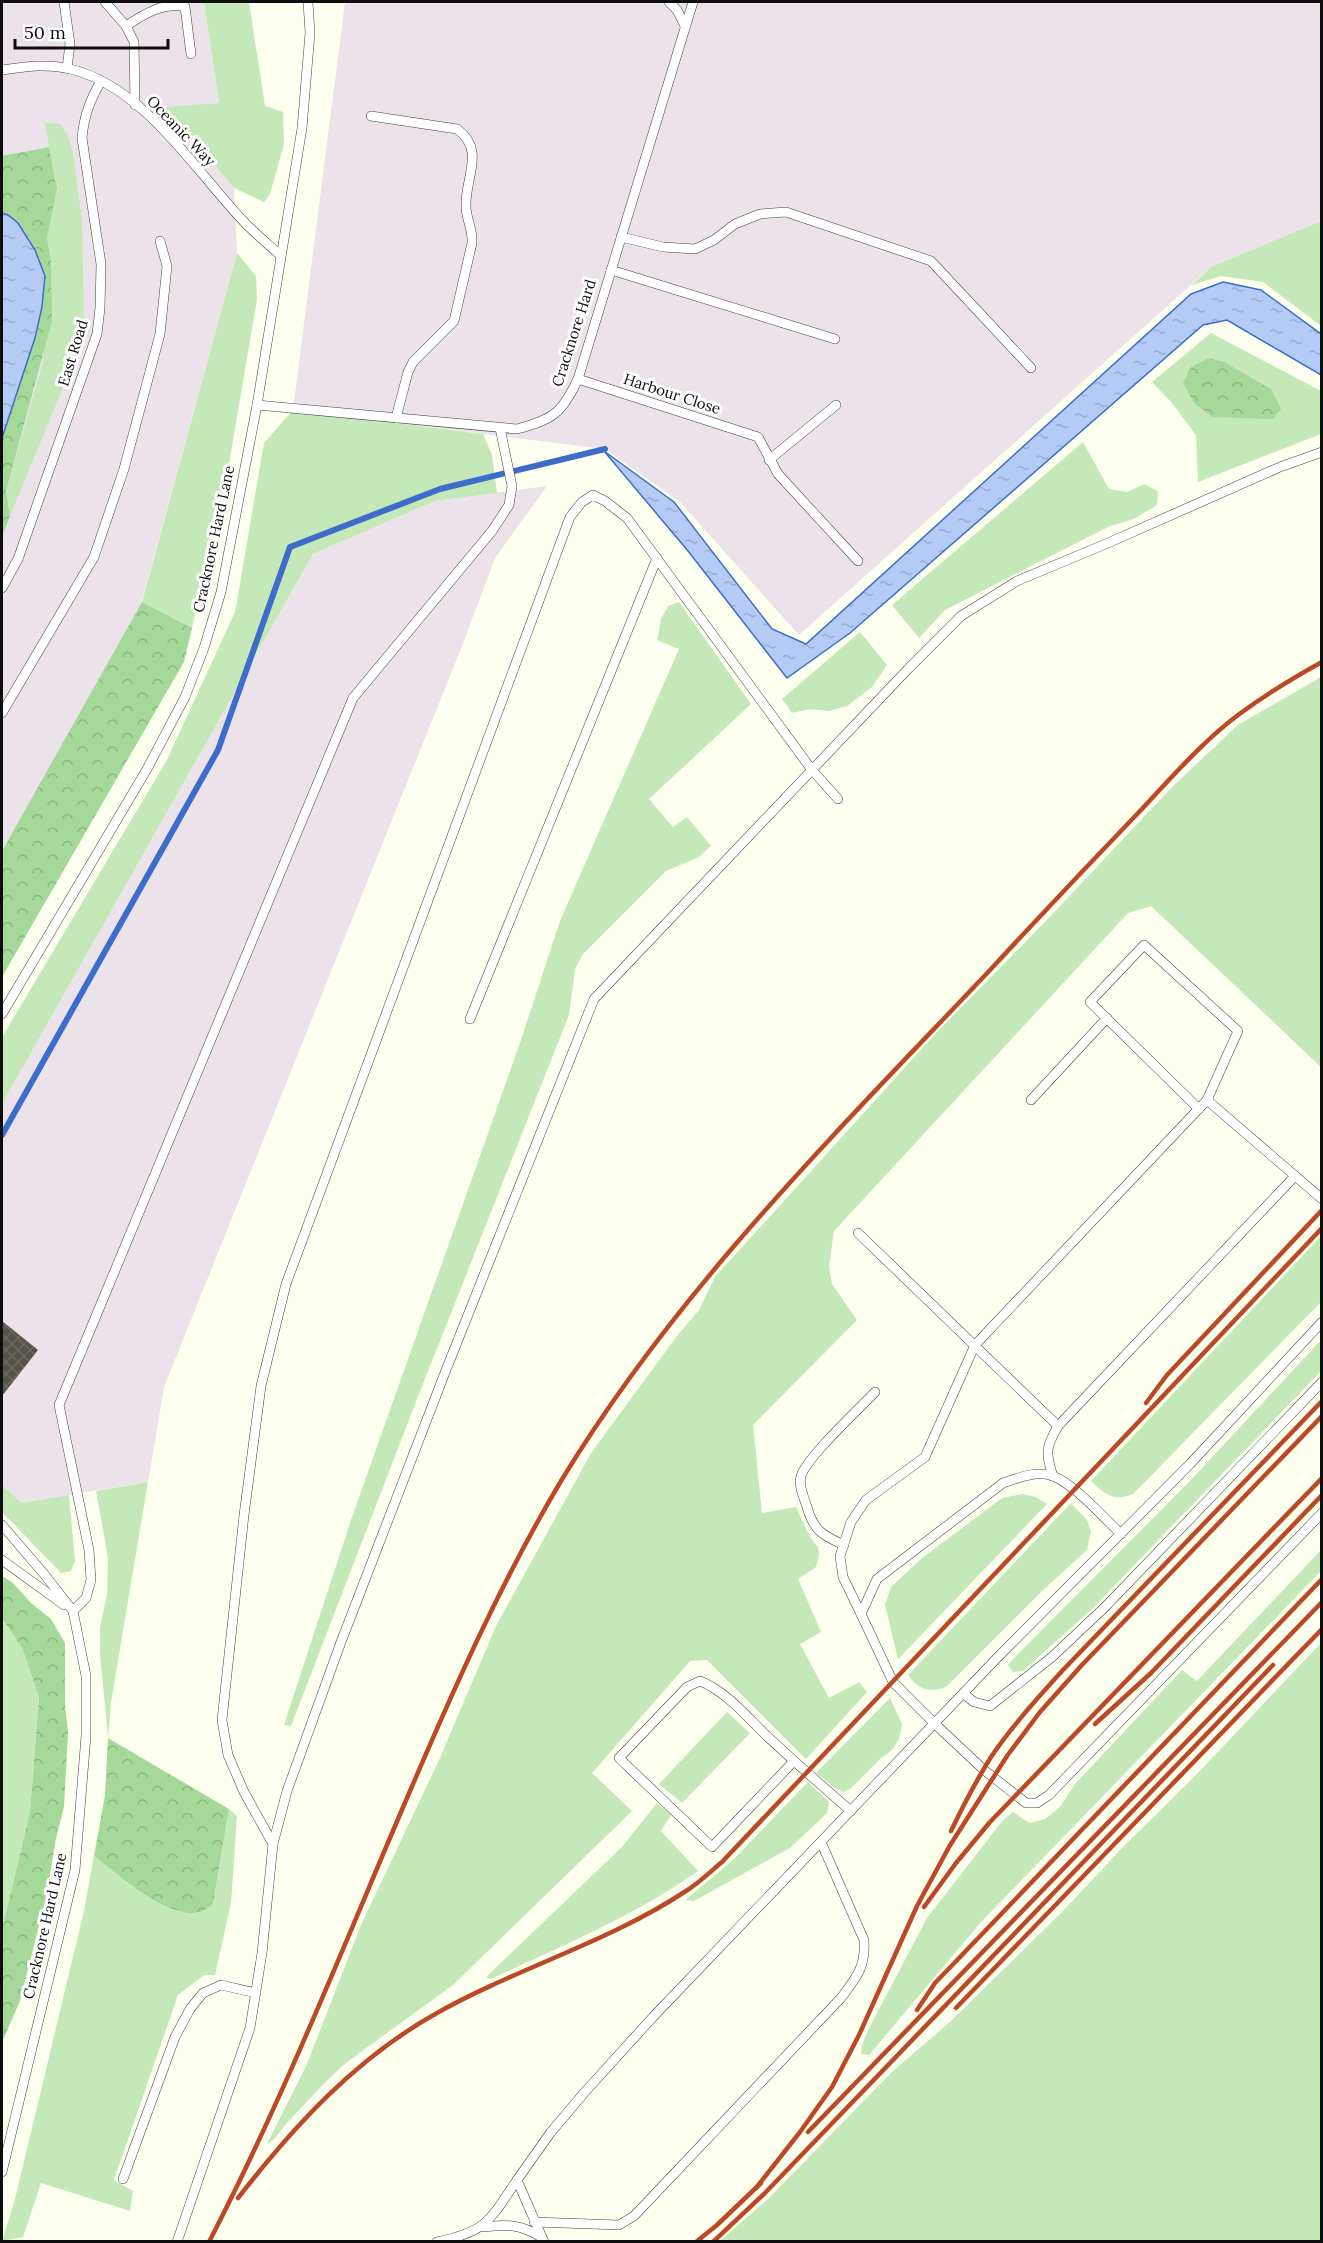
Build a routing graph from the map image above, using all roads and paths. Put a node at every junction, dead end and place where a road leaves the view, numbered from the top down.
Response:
1 (64, 2) edge
2 (105, 2) edge
3 (308, 2) edge
4 (669, 2) edge
5 (693, 2) edge
6 (126, 26) junction
7 (685, 26) junction
8 (191, 54) dead end
9 (67, 68) junction
10 (2, 70) edge
11 (101, 81) junction
12 (135, 105) junction
13 (371, 116) dead end
14 (621, 237) junction
15 (160, 241) dead end
16 (280, 255) junction
17 (611, 270) junction
18 (835, 339) dead end
19 (1031, 368) dead end
20 (578, 379) junction
21 (257, 405) junction
22 (836, 405) dead end
23 (396, 418) junction
24 (500, 428) junction
25 (1322, 452) edge
26 (769, 459) junction
27 (657, 558) junction
28 (858, 561) dead end
29 (2, 588) edge
30 (2, 713) edge
31 (812, 770) junction
32 (838, 799) dead end
33 (2, 1014) edge
34 (1107, 1018) junction
35 (470, 1020) dead end
36 (1031, 1100) dead end
37 (1207, 1100) junction
38 (1199, 1109) junction
39 (1295, 1176) junction
40 (1322, 1199) edge
41 (858, 1233) dead end
42 (1322, 1322) edge
43 (975, 1345) junction
44 (1322, 1382) edge
45 (875, 1392) dead end
46 (1058, 1426) junction
47 (1053, 1476) junction
48 (1322, 1513) edge
49 (2, 1525) edge
50 (1121, 1534) junction
51 (844, 1545) junction
52 (2, 1560) edge
53 (73, 1611) junction
54 (861, 1614) junction
55 (964, 1694) junction
56 (935, 1724) junction
57 (794, 1761) junction
58 (851, 1811) junction
59 (820, 1842) junction
60 (273, 1844) junction
61 (256, 1993) junction
62 (2, 2172) edge
63 (123, 2180) dead end
64 (517, 2180) junction
65 (534, 2222) junction
66 (480, 2228) junction
67 (543, 2239) edge
68 (177, 2241) edge
69 (437, 2241) edge

1 - 9 lane
2 - 6 lane
3 - 16 lane, Cracknore Hard Lane
4 - 7 lane
5 - 7 lane, Cracknore Hard
6 - 8 lane
6 - 12 lane
7 - 14 lane, Cracknore Hard
9 - 10 lane, Oceanic Way
9 - 11 lane, Oceanic Way
11 - 12 lane, Oceanic Way
11 - 29 lane, East Road
12 - 16 lane, Oceanic Way
13 - 23 lane
14 - 17 lane, Cracknore Hard
14 - 19 lane
15 - 30 lane
16 - 21 lane, Cracknore Hard Lane
17 - 18 lane
17 - 20 lane, Cracknore Hard
20 - 24 lane, Cracknore Hard
20 - 26 lane, Harbour Close
21 - 23 lane, Cracknore Hard
21 - 33 lane, Cracknore Hard Lane
22 - 26 lane
23 - 24 lane, Cracknore Hard
24 - 53 lane
25 - 31 lane
26 - 28 lane
27 - 31 lane
27 - 35 lane
27 - 60 lane
31 - 32 lane
31 - 60 lane
34 - 36 lane
34 - 37 lane
34 - 38 lane
37 - 38 lane
37 - 39 lane
38 - 43 lane
39 - 40 lane
39 - 46 lane
41 - 43 lane
42 - 50 lane
43 - 46 lane
43 - 51 lane
44 - 55 lane
45 - 51 lane
46 - 47 lane
47 - 50 lane
47 - 54 lane
48 - 56 lane
49 - 53 lane, Cracknore Hard Lane
50 - 55 lane
51 - 54 lane
52 - 53 lane
53 - 62 lane, Cracknore Hard Lane
54 - 56 lane
55 - 56 lane
56 - 58 lane
57 - 57 lane
57 - 58 lane
58 - 59 lane
59 - 64 lane
59 - 65 lane
60 - 61 lane
61 - 63 lane
61 - 68 lane
64 - 65 lane
64 - 66 lane
65 - 67 lane
66 - 67 lane
66 - 69 lane

